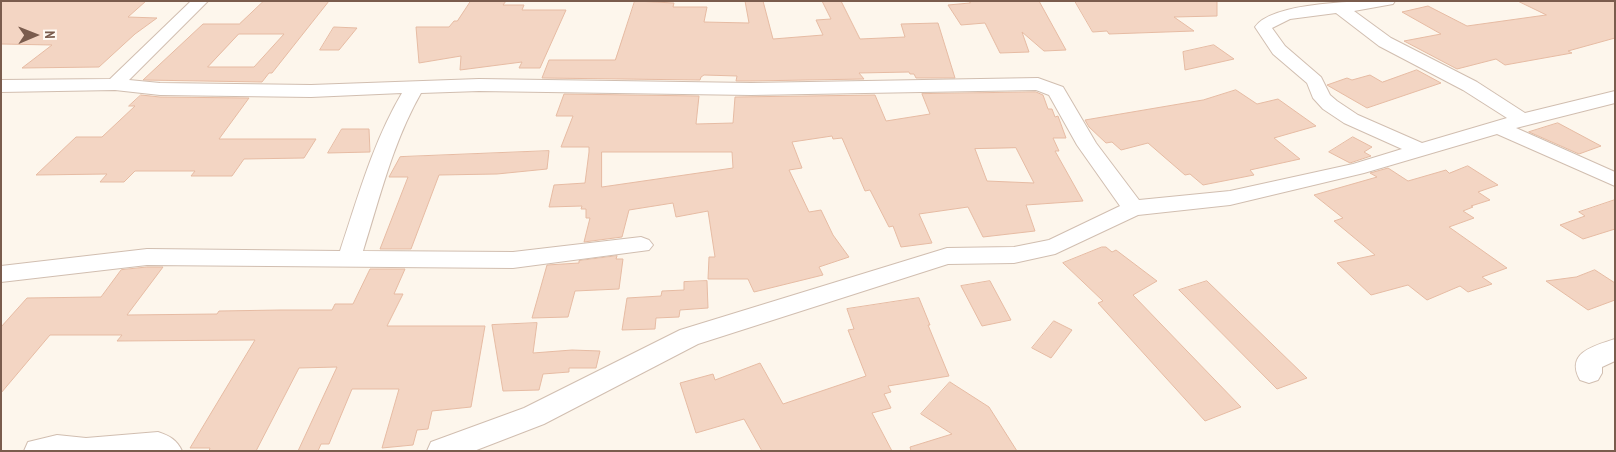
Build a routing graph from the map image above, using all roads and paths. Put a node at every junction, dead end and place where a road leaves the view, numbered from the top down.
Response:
1 (200, 1) edge
2 (1387, 1) edge
3 (1343, 8) junction
4 (115, 84) junction
5 (1, 86) edge
6 (415, 87) junction
7 (1615, 97) edge
8 (1511, 124) junction
9 (1421, 150) junction
10 (1615, 180) edge
11 (1133, 208) junction
12 (641, 245) dead end
13 (349, 259) junction
14 (1, 274) edge
15 (1615, 349) edge
16 (1589, 373) dead end
17 (38, 451) edge
18 (168, 451) edge
19 (441, 451) edge

1 - 4 street
2 - 3 street
3 - 8 street
3 - 9 street
4 - 5 street
4 - 6 street
6 - 11 street
6 - 13 street
7 - 8 street
8 - 9 street
8 - 10 street
9 - 11 street
11 - 19 street
12 - 13 street
13 - 14 street
15 - 16 street
17 - 18 street

